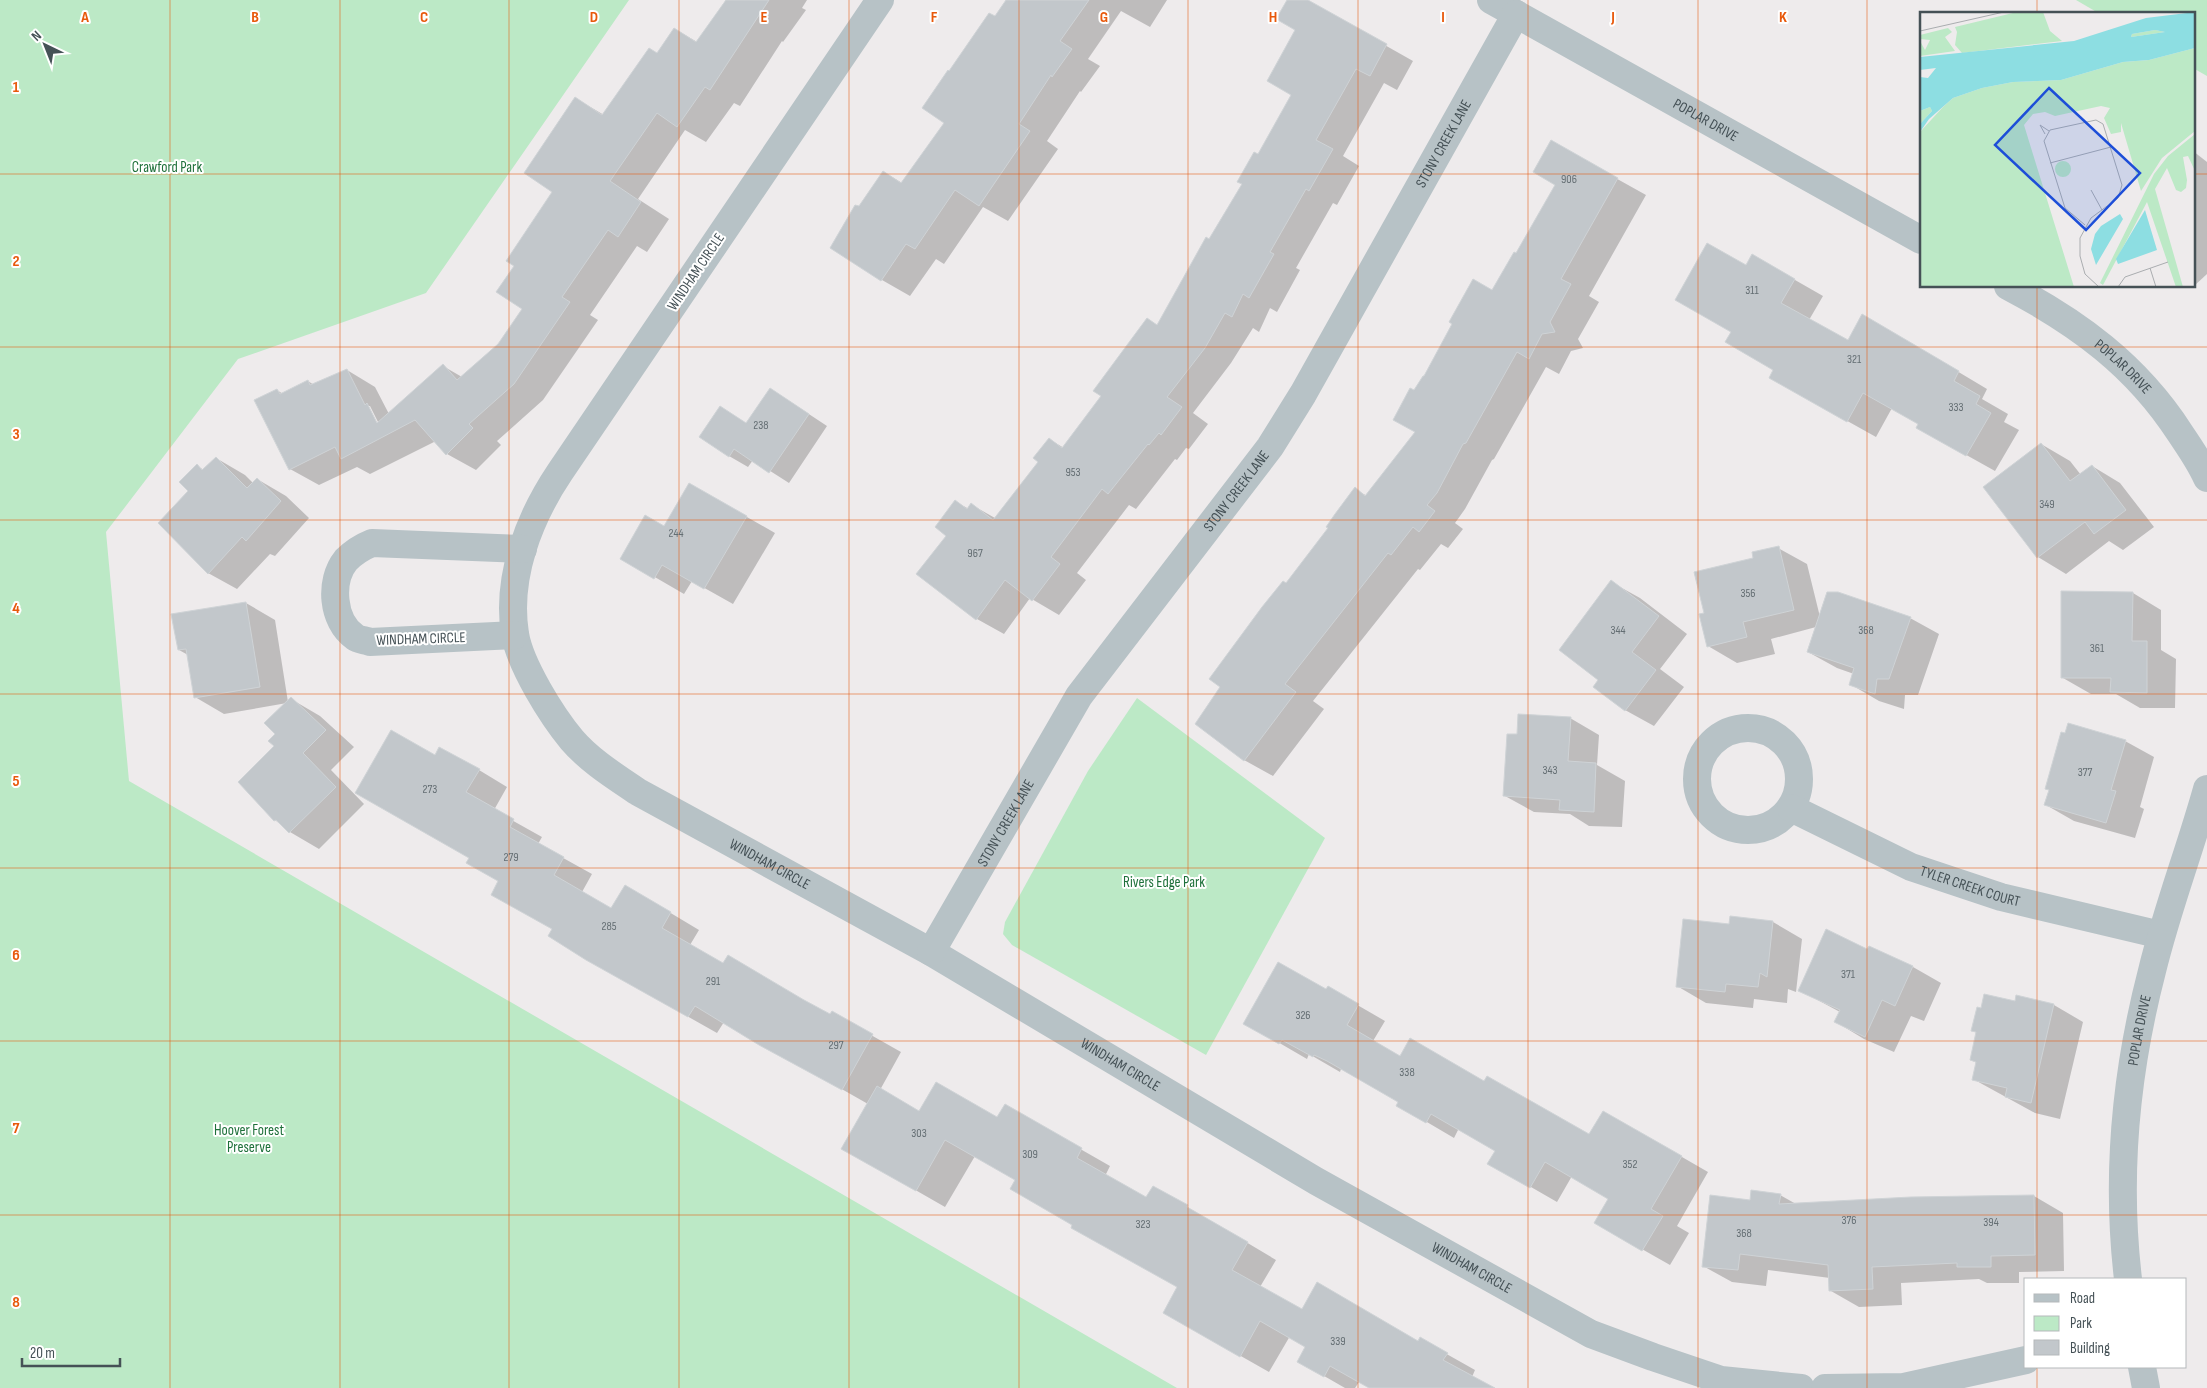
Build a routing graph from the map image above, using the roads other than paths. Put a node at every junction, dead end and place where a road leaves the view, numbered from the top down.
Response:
1 (880, 0) edge
2 (1491, 0) edge
3 (1516, 14) junction
4 (1920, 239) edge
5 (2011, 288) edge
6 (2207, 478) edge
7 (523, 549) junction
8 (515, 635) junction
9 (2207, 790) edge
10 (1791, 808) dead end
11 (2161, 935) junction
12 (931, 952) junction
13 (2128, 1278) edge
14 (2024, 1360) edge
15 (2142, 1368) edge
16 (1801, 1388) edge
17 (1825, 1388) edge
18 (2146, 1388) edge

1 - 7 street, WINDHAM CIRCLE
2 - 3 street, POPLAR DRIVE
3 - 4 street, POPLAR DRIVE
3 - 12 street, STONY CREEK LANE
5 - 6 street, POPLAR DRIVE
7 - 8 street, WINDHAM CIRCLE
7 - 8 street, WINDHAM CIRCLE
8 - 12 street, WINDHAM CIRCLE
9 - 11 street, POPLAR DRIVE
10 - 11 street, TYLER CREEK COURT
11 - 13 street, POPLAR DRIVE
12 - 16 street, WINDHAM CIRCLE
14 - 17 street
15 - 18 street

